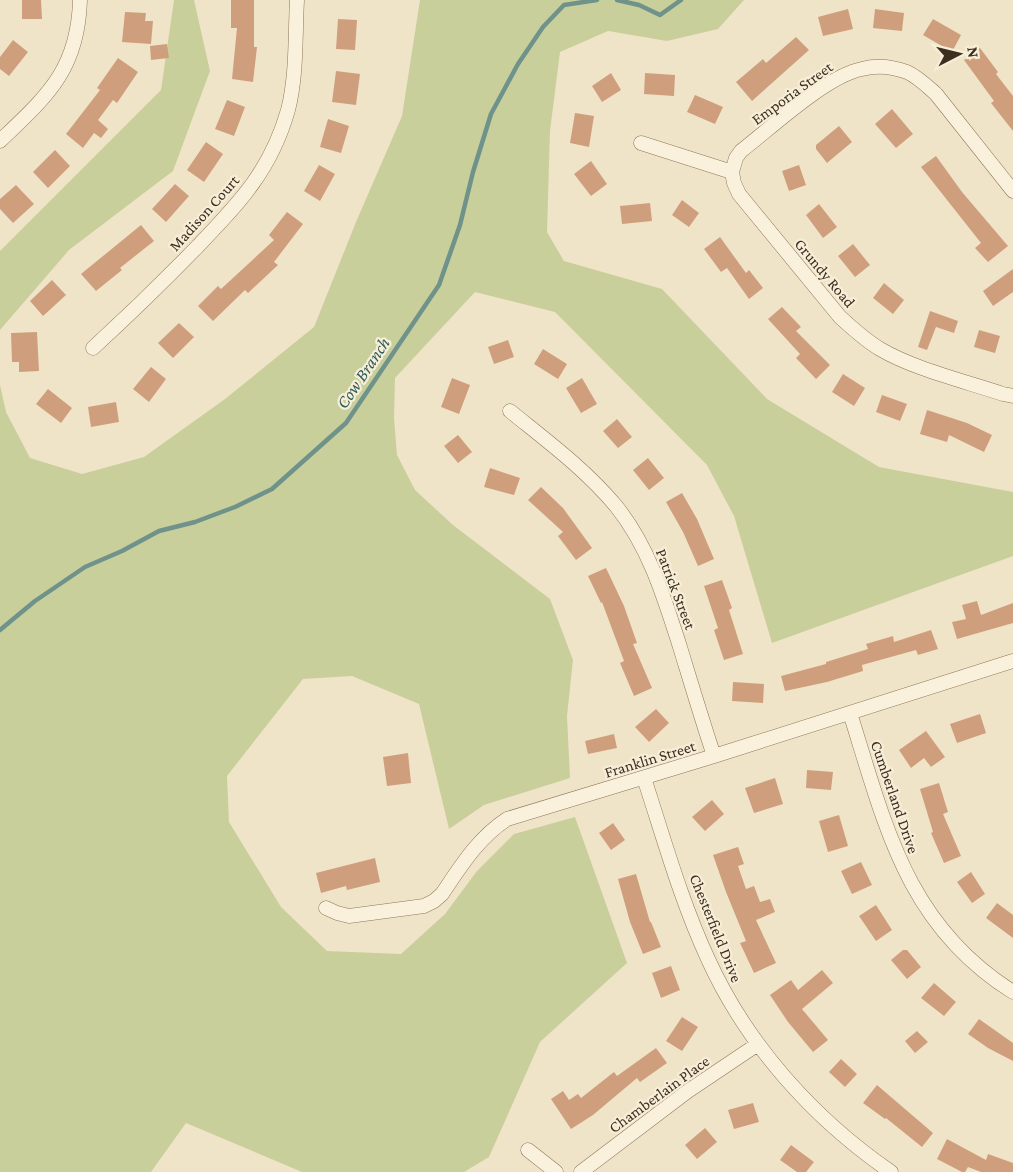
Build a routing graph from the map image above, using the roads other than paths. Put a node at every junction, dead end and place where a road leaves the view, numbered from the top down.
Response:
1 (80, 0) edge
2 (297, 0) edge
3 (0, 141) edge
4 (641, 142) dead end
5 (732, 172) junction
6 (1013, 191) edge
7 (93, 348) dead end
8 (1013, 396) edge
9 (510, 411) dead end
10 (1013, 661) edge
11 (850, 713) junction
12 (714, 756) junction
13 (644, 778) junction
14 (326, 908) dead end
15 (1013, 992) edge
16 (758, 1044) junction
17 (528, 1150) dead end
18 (556, 1172) edge
19 (581, 1172) edge
20 (891, 1172) edge

1 - 3 street
2 - 7 street, Madison Court
4 - 5 street
5 - 6 street, Emporia Street
5 - 8 street, Grundy Road
9 - 12 street, Patrick Street
10 - 11 street, Franklin Street
11 - 12 street, Franklin Street
11 - 15 street, Cumberland Drive
12 - 13 street, Franklin Street
13 - 14 street, Franklin Street
13 - 16 street, Chesterfield Drive
16 - 19 street, Chamberlain Place
16 - 20 street, Chesterfield Drive
17 - 18 street

